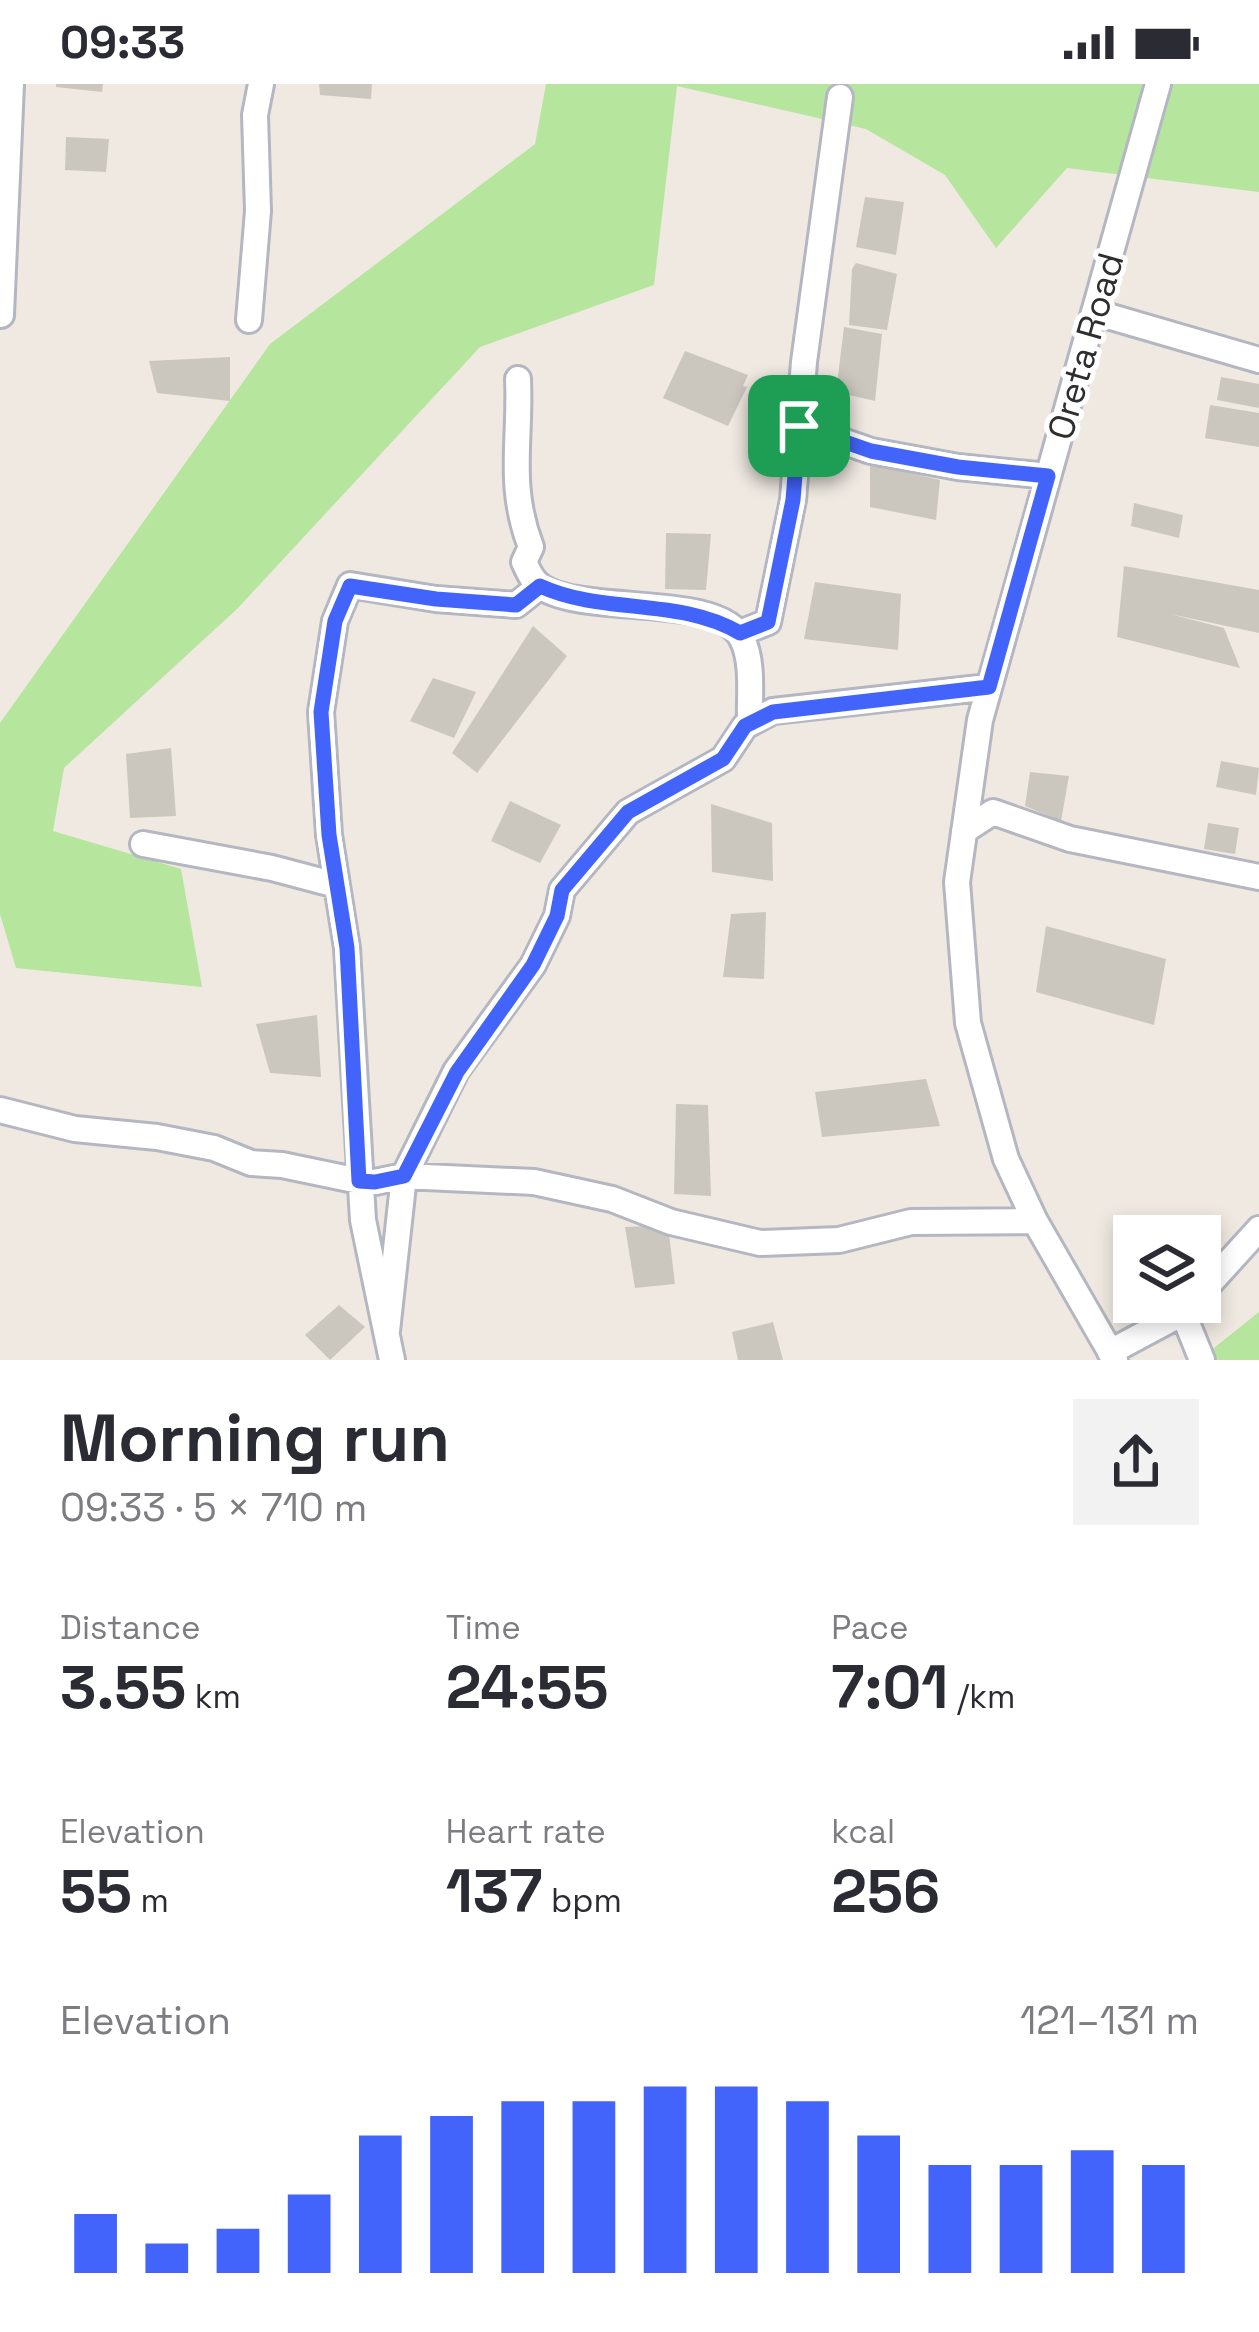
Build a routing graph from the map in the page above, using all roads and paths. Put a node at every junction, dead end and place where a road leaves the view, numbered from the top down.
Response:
1 (11, 84) edge
2 (261, 84) edge
3 (1158, 84) edge
4 (840, 97) dead end
5 (1094, 312) junction
6 (2, 315) edge
7 (249, 320) dead end
8 (1259, 360) edge
9 (518, 379) dead end
10 (799, 426) junction
11 (1048, 476) junction
12 (540, 586) junction
13 (740, 633) junction
14 (989, 687) junction
15 (750, 723) junction
16 (964, 832) junction
17 (143, 844) dead end
18 (1259, 877) edge
19 (336, 885) junction
20 (0, 1110) edge
21 (404, 1176) junction
22 (359, 1181) junction
23 (1035, 1221) junction
24 (1259, 1229) edge
25 (1221, 1271) edge
26 (1164, 1323) edge
27 (1192, 1323) edge
28 (387, 1331) junction
29 (1112, 1356) edge
30 (392, 1360) edge
31 (1202, 1360) edge

1 - 6 street
2 - 7 street
3 - 5 street, Oreta Road
4 - 10 street
5 - 8 street
5 - 11 street, Oreta Road
9 - 12 street
10 - 11 street
10 - 13 street
11 - 14 street, Oreta Road
12 - 13 street
12 - 19 street
13 - 15 street
14 - 15 street
14 - 16 street, Oreta Road
15 - 21 street
16 - 18 street
16 - 23 street, Oreta Road
17 - 19 street
19 - 22 street
20 - 22 street
21 - 22 street
21 - 23 street
21 - 28 street
22 - 28 street
23 - 29 street, Oreta Road
24 - 25 street
26 - 29 street
27 - 31 street
28 - 30 street

